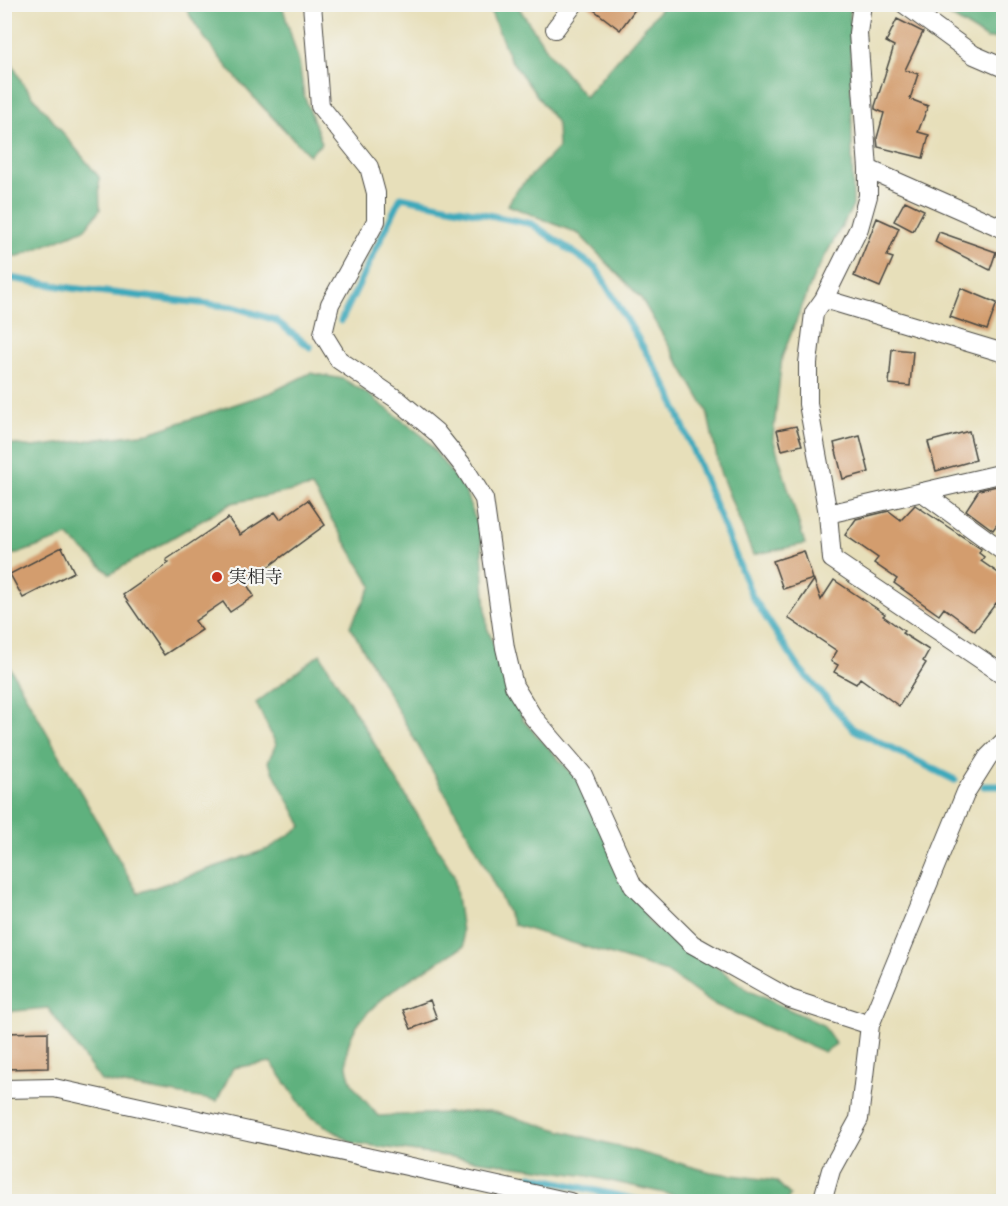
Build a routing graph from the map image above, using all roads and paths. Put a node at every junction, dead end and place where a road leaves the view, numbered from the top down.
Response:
1 (312, 4) edge
2 (574, 4) edge
3 (862, 4) edge
4 (904, 4) edge
5 (555, 29) dead end
6 (1004, 68) edge
7 (868, 169) junction
8 (1004, 230) edge
9 (824, 300) junction
10 (1004, 352) edge
11 (1004, 474) edge
12 (922, 492) junction
13 (828, 514) junction
14 (1004, 552) edge
15 (1004, 675) edge
16 (1004, 741) edge
17 (870, 1025) junction
18 (4, 1089) edge
19 (570, 1202) edge
20 (822, 1202) edge

1 - 17 street
2 - 5 street
3 - 7 street
4 - 6 street
7 - 8 street
7 - 9 street
9 - 10 street
9 - 13 street
11 - 12 street
12 - 13 street
12 - 14 street
13 - 15 street
16 - 17 street
17 - 20 street
18 - 19 street

